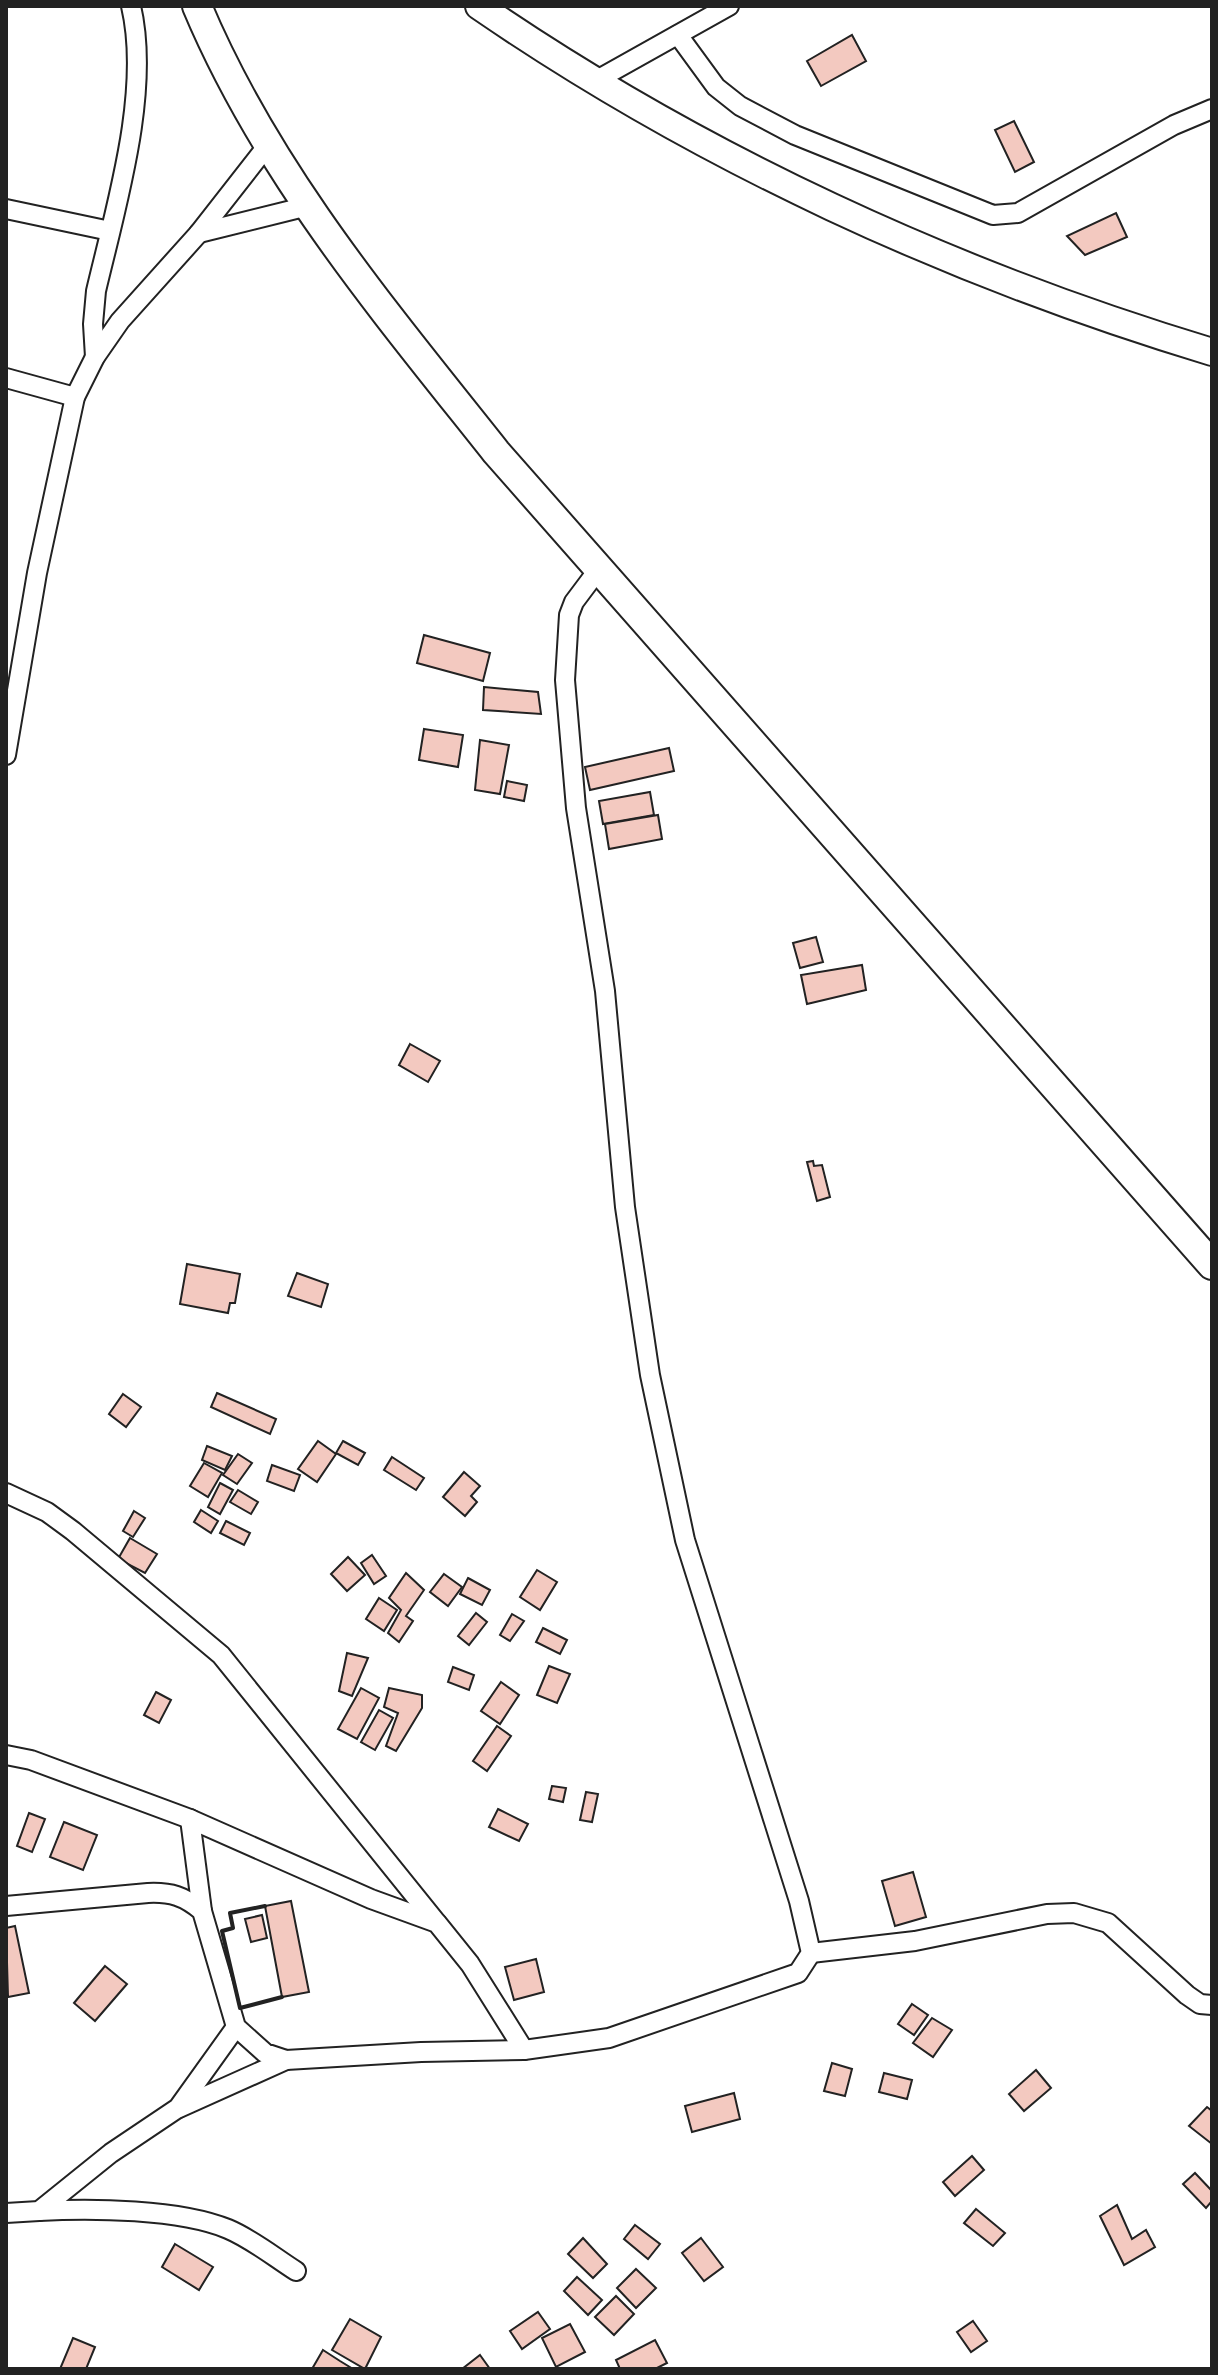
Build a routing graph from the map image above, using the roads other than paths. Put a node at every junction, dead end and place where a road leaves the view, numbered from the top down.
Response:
1 (131, 6) edge
2 (197, 6) edge
3 (479, 6) edge
4 (729, 6) edge
5 (678, 35) junction
6 (595, 81) junction
7 (1212, 109) edge
8 (267, 146) junction
9 (308, 206) junction
10 (6, 209) edge
11 (110, 231) junction
12 (199, 233) junction
13 (1212, 352) edge
14 (95, 357) junction
15 (6, 378) edge
16 (75, 397) junction
17 (598, 570) junction
18 (9, 714) edge
19 (6, 755) edge
20 (1212, 1265) edge
21 (6, 1493) edge
22 (6, 1755) edge
23 (190, 1819) junction
24 (6, 1906) edge
25 (202, 1911) junction
26 (437, 1923) junction
27 (811, 1953) junction
28 (1212, 2005) edge
29 (236, 2027) junction
30 (524, 2050) junction
31 (286, 2060) junction
32 (178, 2108) junction
33 (39, 2211) junction
34 (6, 2213) edge
35 (296, 2271) dead end

1 - 11 street
2 - 8 main road
3 - 6 main road
4 - 5 street
5 - 6 street
5 - 7 street
6 - 13 main road
8 - 9 main road
8 - 12 street
9 - 12 street
9 - 17 main road
10 - 11 street
11 - 14 street
12 - 14 street
14 - 16 street
15 - 16 street
16 - 18 street
17 - 20 main road
17 - 27 street
18 - 19 street
21 - 26 street
22 - 23 street
23 - 25 street
23 - 26 street
24 - 25 street
25 - 29 street
26 - 30 street
27 - 28 street
27 - 30 street
29 - 31 street
29 - 32 street
30 - 31 street
31 - 32 street
32 - 33 street
33 - 34 street
33 - 35 street

